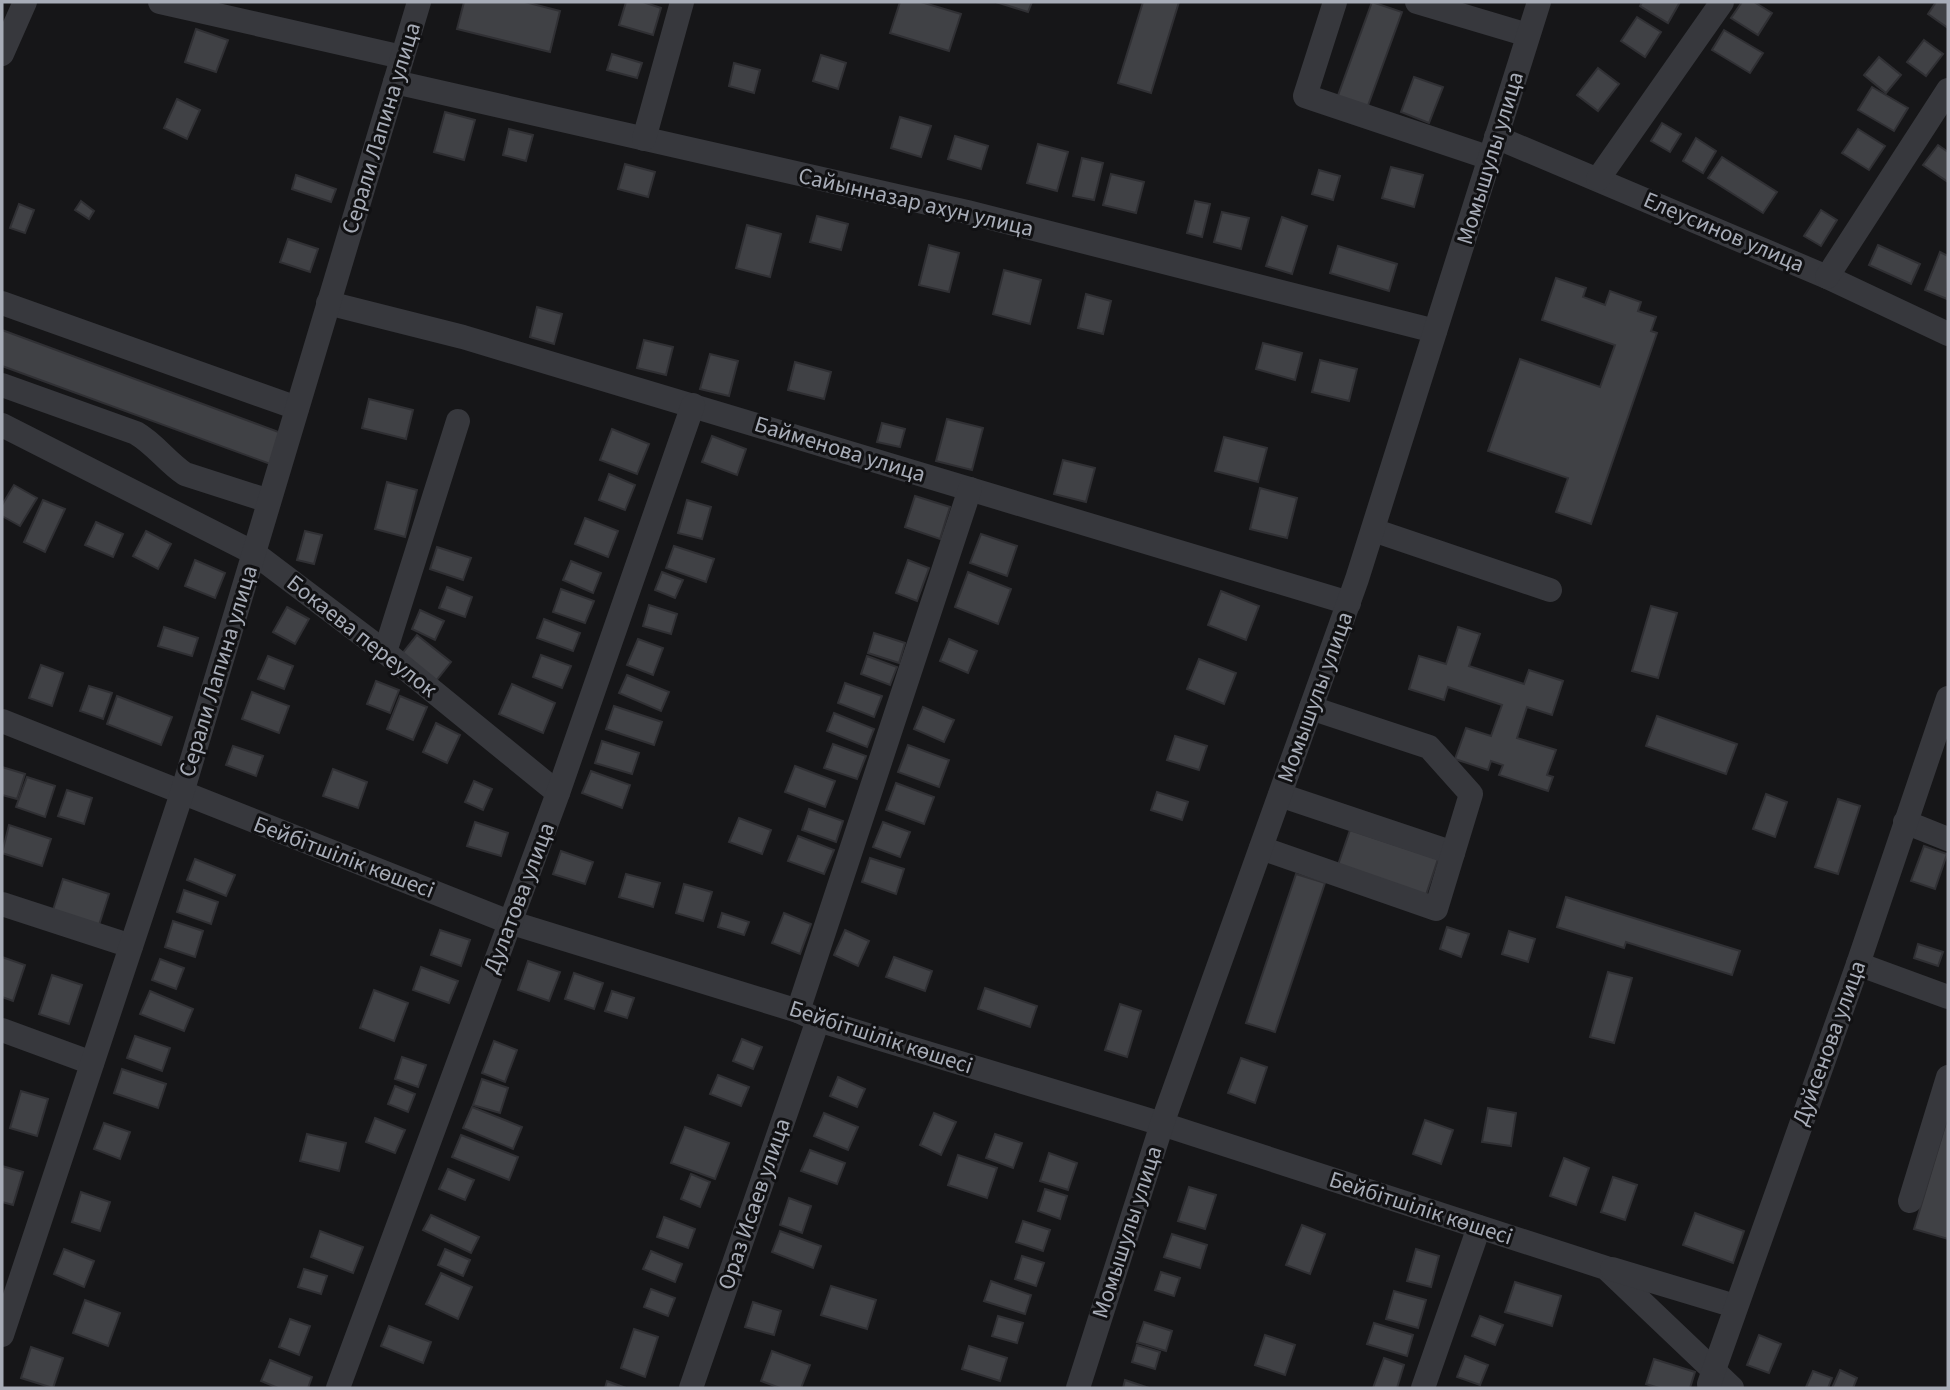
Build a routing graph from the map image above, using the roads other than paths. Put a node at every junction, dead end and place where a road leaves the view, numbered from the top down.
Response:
1 (25, 2) edge
2 (160, 2) edge
3 (419, 2) edge
4 (682, 2) edge
5 (1335, 2) edge
6 (1417, 2) edge
7 (1539, 2) edge
8 (1722, 2) edge
9 (1528, 35) junction
10 (2, 54) edge
11 (402, 57) junction
12 (395, 82) junction
13 (1948, 90) edge
14 (644, 139) junction
15 (1493, 147) junction
16 (1598, 179) junction
17 (1827, 277) junction
18 (2, 303) edge
19 (328, 303) junction
20 (1435, 331) junction
21 (1948, 334) edge
22 (2, 385) edge
23 (692, 405) junction
24 (297, 408) junction
25 (458, 421) dead end
26 (2, 425) edge
27 (970, 489) junction
28 (269, 501) junction
29 (1373, 530) junction
30 (254, 553) junction
31 (1550, 590) dead end
32 (1349, 603) junction
33 (385, 652) junction
34 (1948, 698) edge
35 (1311, 708) junction
36 (2, 721) edge
37 (182, 793) junction
38 (558, 793) junction
39 (1280, 795) junction
40 (1905, 822) junction
41 (1948, 839) edge
42 (1261, 848) junction
43 (1453, 853) junction
44 (2, 904) edge
45 (509, 922) junction
46 (131, 946) junction
47 (1858, 964) junction
48 (1948, 997) edge
49 (808, 1015) junction
50 (2, 1030) edge
51 (92, 1063) junction
52 (1948, 1077) edge
53 (1162, 1124) junction
54 (1910, 1201) dead end
55 (1479, 1227) junction
56 (1606, 1268) junction
57 (1735, 1306) junction
58 (2, 1335) edge
59 (1710, 1379) edge
60 (338, 1388) edge
61 (691, 1388) edge
62 (1078, 1388) edge
63 (1423, 1388) edge
64 (1732, 1388) edge

1 - 10 street
2 - 11 street
3 - 11 street, Серали Лапина улица
4 - 14 street
5 - 15 street, Елеусинов улица
6 - 9 street
7 - 9 street, Момышулы улица
8 - 16 street
9 - 15 street, Момышулы улица
11 - 12 street, Серали Лапина улица
12 - 14 street, Сайынназар ахун улица
12 - 19 street, Серали Лапина улица
13 - 17 street
14 - 20 street, Сайынназар ахун улица
15 - 16 street, Елеусинов улица
15 - 20 street, Момышулы улица
16 - 17 street, Елеусинов улица
17 - 21 street, Елеусинов улица
18 - 24 street
19 - 23 street, Байменова улица
19 - 24 street, Серали Лапина улица
20 - 29 street, Момышулы улица
22 - 28 street
23 - 27 street, Байменова улица
23 - 38 street, Дулатова улица
24 - 28 street, Серали Лапина улица
25 - 33 street
26 - 30 street, Бокаева переулок
27 - 32 street, Байменова улица
27 - 49 street, Ораз Исаев улица
28 - 30 street, Серали Лапина улица
29 - 31 street
29 - 32 street, Момышулы улица
30 - 33 street, Бокаева переулок
30 - 37 street, Серали Лапина улица
32 - 35 street, Момышулы улица
33 - 38 street, Бокаева переулок
34 - 40 street, Дуйсенова улица
35 - 39 street, Момышулы улица
35 - 43 street
36 - 37 street, Бейбітшілік көшесі
37 - 45 street, Бейбітшілік көшесі
37 - 46 street, Серали Лапина улица
38 - 45 street, Дулатова улица
39 - 42 street, Момышулы улица
39 - 43 street
40 - 41 street
40 - 47 street, Дуйсенова улица
42 - 43 street
42 - 53 street, Момышулы улица
44 - 46 street
45 - 49 street, Бейбітшілік көшесі
45 - 60 street, Дулатова улица
46 - 51 street, Серали Лапина улица
47 - 48 street
47 - 57 street, Дуйсенова улица
49 - 53 street, Бейбітшілік көшесі
49 - 61 street, Ораз Исаев улица
50 - 51 street
51 - 58 street, Серали Лапина улица
52 - 54 street
53 - 55 street, Бейбітшілік көшесі
53 - 62 street, Момышулы улица
55 - 56 street, Бейбітшілік көшесі
55 - 63 street
56 - 57 street
56 - 59 street, Бейбітшілік көшесі
57 - 59 street, Дуйсенова улица
59 - 64 street, Бейбітшілік көшесі

